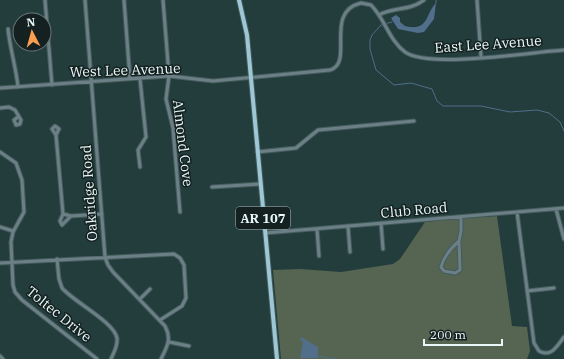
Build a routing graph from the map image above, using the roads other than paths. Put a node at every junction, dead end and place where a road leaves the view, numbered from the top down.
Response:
1 (45, 0) edge
2 (85, 0) edge
3 (124, 0) edge
4 (163, 0) edge
5 (239, 0) edge
6 (424, 0) edge
7 (477, 0) edge
8 (365, 1) edge
9 (379, 15) junction
10 (8, 29) dead end
11 (564, 50) edge
12 (481, 57) junction
13 (169, 76) junction
14 (250, 77) junction
15 (130, 79) junction
16 (140, 79) junction
17 (91, 82) junction
18 (52, 85) junction
19 (18, 87) junction
20 (0, 88) edge
21 (0, 108) edge
22 (18, 117) dead end
23 (414, 121) dead end
24 (56, 135) dead end
25 (0, 152) edge
26 (257, 152) junction
27 (140, 167) dead end
28 (260, 184) junction
29 (212, 187) dead end
30 (556, 208) junction
31 (564, 208) edge
32 (180, 212) dead end
33 (517, 212) junction
34 (62, 214) junction
35 (102, 214) junction
36 (71, 216) junction
37 (461, 217) junction
38 (381, 224) junction
39 (348, 226) junction
40 (0, 227) edge
41 (316, 229) junction
42 (13, 231) junction
43 (265, 233) junction
44 (564, 239) edge
45 (459, 241) junction
46 (383, 249) dead end
47 (350, 252) dead end
48 (319, 256) dead end
49 (105, 257) junction
50 (57, 260) junction
51 (12, 262) junction
52 (0, 263) edge
53 (554, 288) dead end
54 (150, 289) dead end
55 (527, 291) junction
56 (140, 299) junction
57 (160, 320) junction
58 (564, 337) edge
59 (169, 342) junction
60 (189, 346) dead end
61 (0, 356) edge
62 (3, 359) edge
63 (97, 359) edge
64 (111, 359) edge
65 (161, 359) edge
66 (277, 359) edge

1 - 18 street
2 - 17 street, Oakridge Road
3 - 15 street
4 - 13 street, Almond Cove
5 - 14 main road, AR 107
6 - 9 street
7 - 12 street
8 - 9 street, East Lee Avenue
8 - 14 street, East Lee Avenue
9 - 12 street, East Lee Avenue
10 - 19 street
11 - 12 street, East Lee Avenue
13 - 14 street, West Lee Avenue
13 - 16 street, West Lee Avenue
13 - 32 street, Almond Cove
14 - 26 main road, AR 107
15 - 16 street, West Lee Avenue
15 - 17 street, West Lee Avenue
16 - 27 street
17 - 18 street, West Lee Avenue
17 - 35 street, Oakridge Road
18 - 19 street, West Lee Avenue
19 - 20 street, West Lee Avenue
21 - 22 street
23 - 26 street
24 - 34 street
25 - 42 street, Toltec Drive
26 - 28 main road, AR 107
28 - 29 street
28 - 43 main road, AR 107
30 - 31 street, Club Road
30 - 33 street, Club Road
30 - 44 street
33 - 37 street, Club Road
33 - 55 street
34 - 36 street
34 - 36 street
35 - 36 street
35 - 49 street, Oakridge Road
37 - 38 street, Club Road
37 - 45 street
38 - 39 street, Club Road
38 - 46 street
39 - 41 street, Club Road
39 - 47 street
40 - 42 street
41 - 43 street, Club Road
41 - 48 street
42 - 51 street, Toltec Drive
43 - 66 main road, AR 107
45 - 45 street
49 - 50 street
49 - 56 street, Oakridge Road
49 - 57 street
50 - 51 street
50 - 64 street
51 - 52 street
51 - 63 street, Toltec Drive
53 - 55 street
54 - 56 street
55 - 58 street
56 - 57 street, Oakridge Road
57 - 59 street, Oakridge Road
59 - 60 street
59 - 65 street
61 - 62 street

